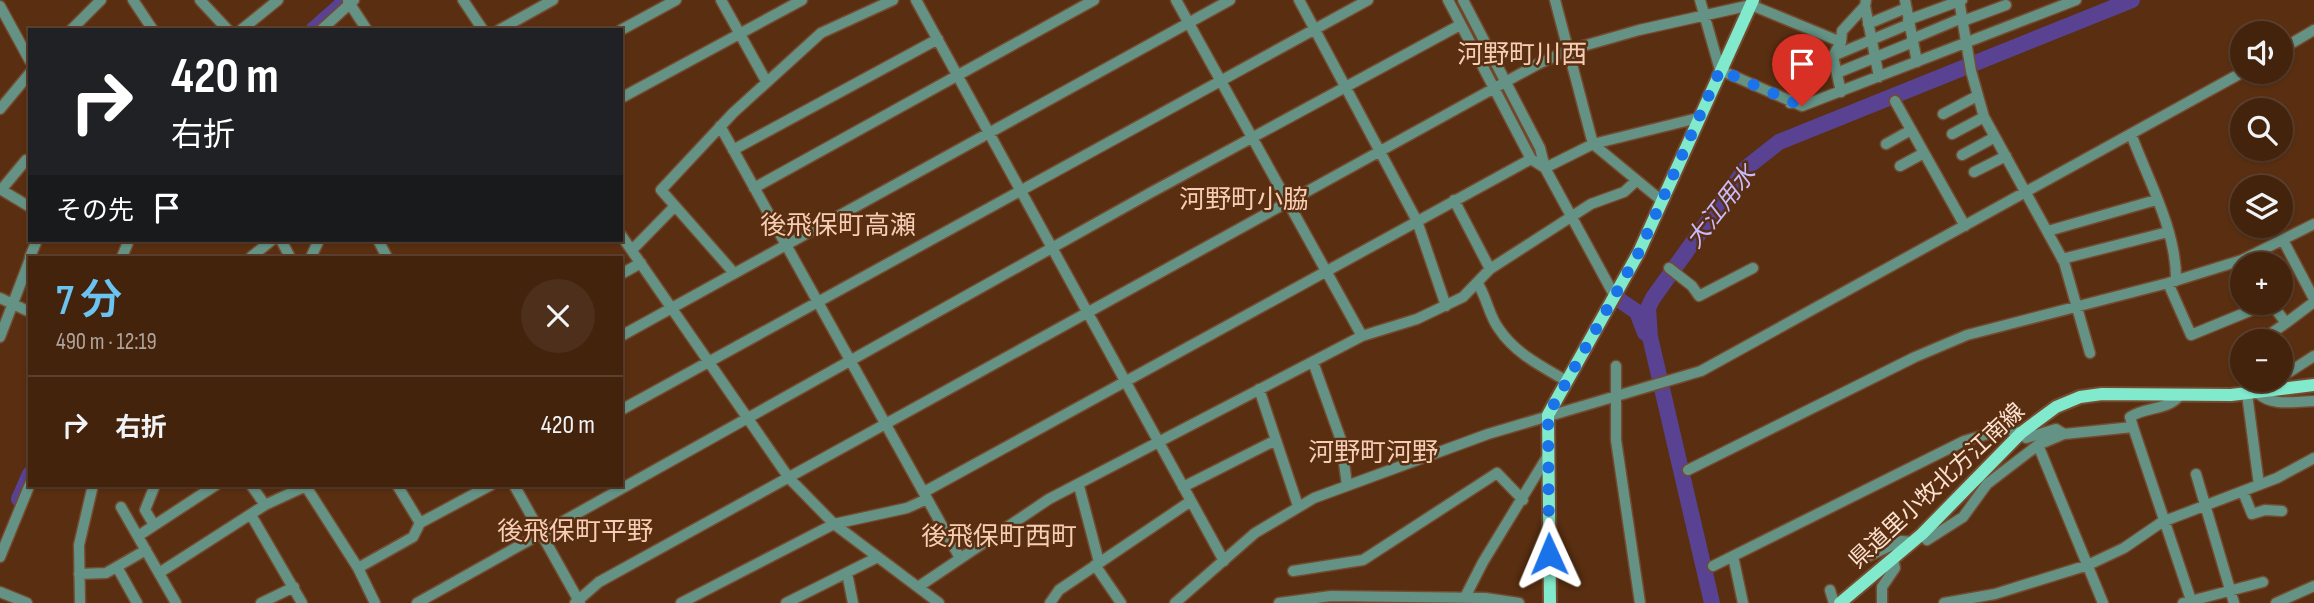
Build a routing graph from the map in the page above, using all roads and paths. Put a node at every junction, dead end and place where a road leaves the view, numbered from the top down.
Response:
1 (101, 0) edge
2 (133, 0) edge
3 (200, 0) edge
4 (278, 0) edge
5 (463, 0) edge
6 (553, 0) edge
7 (676, 0) edge
8 (722, 0) edge
9 (802, 0) edge
10 (893, 0) edge
11 (916, 0) edge
12 (1094, 0) edge
13 (1176, 0) edge
14 (1230, 0) edge
15 (1299, 0) edge
16 (1368, 0) edge
17 (1448, 0) edge
18 (1462, 0) edge
19 (1555, 0) edge
20 (1700, 0) edge
21 (1960, 0) edge
22 (2074, 0) edge
23 (350, 2) edge
24 (1752, 2) edge
25 (2005, 2) edge
26 (1865, 3) edge
27 (1908, 3) edge
28 (0, 6) edge
29 (1704, 16) junction
30 (1963, 20) junction
31 (1188, 22) junction
32 (1909, 22) junction
33 (1868, 24) junction
34 (1460, 25) junction
35 (2010, 26) junction
36 (73, 28) edge
37 (152, 28) edge
38 (226, 28) edge
39 (243, 28) edge
40 (323, 28) edge
41 (367, 28) edge
42 (482, 28) edge
43 (503, 28) edge
44 (623, 29) edge
45 (1315, 29) junction
46 (2314, 30) edge
47 (741, 34) junction
48 (938, 39) junction
49 (1871, 40) junction
50 (1912, 41) junction
51 (1840, 42) junction
52 (2293, 42) edge
53 (1967, 43) junction
54 (1569, 50) junction
55 (1833, 56) junction
56 (28, 57) edge
57 (1875, 58) junction
58 (1917, 62) junction
59 (1720, 70) junction
60 (1837, 73) junction
61 (28, 75) edge
62 (958, 75) junction
63 (1879, 77) junction
64 (2230, 79) edge
65 (766, 81) junction
66 (1220, 81) junction
67 (1505, 83) junction
68 (1345, 86) junction
69 (1493, 89) junction
70 (1841, 92) junction
71 (1977, 96) junction
72 (623, 97) edge
73 (1895, 101) dead end
74 (1790, 103) junction
75 (0, 108) edge
76 (1943, 114) dead end
77 (1984, 117) junction
78 (1698, 118) junction
79 (720, 126) junction
80 (1911, 130) junction
81 (989, 132) junction
82 (1952, 134) dead end
83 (2131, 134) junction
84 (1252, 137) junction
85 (1995, 137) junction
86 (1593, 144) junction
87 (1886, 144) dead end
88 (733, 150) junction
89 (1380, 152) junction
90 (1924, 153) junction
91 (1962, 155) dead end
92 (2006, 156) junction
93 (1531, 159) junction
94 (26, 160) dead end
95 (1900, 166) dead end
96 (1545, 168) junction
97 (1974, 172) dead end
98 (1636, 181) junction
99 (754, 188) junction
100 (1, 190) edge
101 (1021, 190) junction
102 (2026, 192) junction
103 (2156, 200) junction
104 (1454, 201) junction
105 (1662, 201) junction
106 (1288, 202) junction
107 (28, 206) edge
108 (675, 206) junction
109 (1572, 217) junction
110 (1418, 221) junction
111 (2314, 224) edge
112 (1965, 226) junction
113 (2048, 231) junction
114 (2168, 232) junction
115 (623, 237) edge
116 (2283, 240) junction
117 (270, 242) edge
118 (786, 244) junction
119 (1053, 249) junction
120 (632, 250) junction
121 (2261, 252) edge
122 (252, 256) edge
123 (2062, 259) junction
124 (28, 263) edge
125 (642, 263) junction
126 (2230, 266) edge
127 (1753, 268) dead end
128 (1490, 270) junction
129 (1326, 271) junction
130 (1673, 271) dead end
131 (623, 273) edge
132 (734, 273) junction
133 (2172, 282) junction
134 (1478, 284) junction
135 (1613, 293) junction
136 (0, 298) edge
137 (2314, 300) edge
138 (818, 303) junction
139 (11, 305) junction
140 (1446, 306) junction
141 (671, 307) junction
142 (2076, 307) junction
143 (28, 311) edge
144 (1088, 313) junction
145 (2240, 315) edge
146 (2280, 315) edge
147 (2286, 323) junction
148 (2277, 329) edge
149 (623, 335) edge
150 (1362, 336) junction
151 (0, 337) edge
152 (2090, 353) dead end
153 (2314, 356) edge
154 (850, 361) junction
155 (1313, 362) junction
156 (710, 364) junction
157 (1616, 366) dead end
158 (2309, 366) edge
159 (1565, 380) junction
160 (1125, 382) junction
161 (2314, 385) edge
162 (1259, 389) junction
163 (2256, 392) edge
164 (2253, 394) junction
165 (1615, 395) junction
166 (2180, 395) junction
167 (2314, 401) edge
168 (623, 409) edge
169 (1548, 415) junction
170 (746, 418) junction
171 (886, 424) junction
172 (2133, 427) junction
173 (2021, 433) junction
174 (2064, 434) junction
175 (1276, 440) junction
176 (1159, 443) junction
177 (2038, 445) junction
178 (1547, 457) junction
179 (2314, 458) edge
180 (1688, 470) dead end
181 (2196, 474) dead end
182 (789, 478) junction
183 (1347, 485) junction
184 (2259, 485) junction
185 (1079, 486) junction
186 (29, 487) edge
187 (93, 487) edge
188 (154, 487) edge
189 (213, 487) edge
190 (252, 487) edge
191 (301, 487) edge
192 (306, 487) edge
193 (398, 487) edge
194 (487, 487) edge
195 (515, 487) edge
196 (1183, 487) junction
197 (2243, 492) junction
198 (925, 496) junction
199 (1523, 500) junction
200 (1191, 501) junction
201 (265, 505) junction
202 (1298, 506) junction
203 (121, 507) dead end
204 (2205, 507) junction
205 (2282, 511) dead end
206 (251, 515) junction
207 (2162, 522) junction
208 (420, 523) junction
209 (834, 524) junction
210 (154, 525) junction
211 (541, 534) junction
212 (138, 536) junction
213 (1918, 538) junction
214 (146, 550) junction
215 (1733, 556) junction
216 (0, 557) edge
217 (878, 557) junction
218 (960, 558) junction
219 (1893, 559) junction
220 (1224, 561) junction
221 (1858, 561) dead end
222 (1097, 564) junction
223 (2088, 565) junction
224 (1713, 566) dead end
225 (117, 567) junction
226 (358, 568) junction
227 (1293, 571) dead end
228 (159, 573) junction
229 (848, 573) junction
230 (79, 574) junction
231 (2263, 582) dead end
232 (2314, 586) edge
233 (293, 587) junction
234 (918, 587) junction
235 (1830, 590) dead end
236 (2231, 591) junction
237 (0, 592) edge
238 (1334, 599) edge
239 (798, 600) edge
240 (1464, 601) edge
241 (373, 602) edge
242 (577, 602) edge
243 (2188, 602) edge
244 (27, 603) edge
245 (80, 603) edge
246 (138, 603) edge
247 (176, 603) edge
248 (261, 603) edge
249 (302, 603) edge
250 (416, 603) edge
251 (567, 603) edge
252 (681, 603) edge
253 (786, 603) edge
254 (853, 603) edge
255 (939, 603) edge
256 (1050, 603) edge
257 (1121, 603) edge
258 (1175, 603) edge
259 (1279, 603) edge
260 (1519, 603) edge
261 (1550, 603) edge
262 (1640, 603) edge
263 (1743, 603) edge
264 (1834, 603) edge
265 (1840, 603) edge
266 (1882, 603) edge
267 (1944, 603) edge
268 (2103, 603) edge
269 (2234, 603) edge
270 (2276, 603) edge

1 - 36 street
2 - 37 street
3 - 38 street
4 - 39 street
5 - 42 street
6 - 43 street
7 - 44 street
8 - 47 street
9 - 47 street
10 - 65 street
11 - 48 street
12 - 62 street
13 - 31 street
14 - 31 street
15 - 45 street
16 - 45 street
17 - 34 street
18 - 67 street
19 - 54 street
20 - 29 street
21 - 30 street
21 - 32 street
22 - 35 street
23 - 40 street
23 - 41 street
24 - 29 street
24 - 51 street
24 - 59 main road
25 - 30 street
25 - 35 street
26 - 33 street
26 - 51 street
27 - 32 street
27 - 33 street
28 - 56 street
29 - 54 street
29 - 59 street
30 - 50 street
30 - 53 street
31 - 66 street
31 - 81 street
32 - 49 street
32 - 50 street
33 - 49 street
34 - 68 street
34 - 69 street
35 - 53 street
45 - 66 street
45 - 68 street
46 - 52 street
47 - 65 street
47 - 72 street
48 - 62 street
48 - 88 street
49 - 55 street
49 - 57 street
50 - 57 street
50 - 58 street
51 - 55 street
53 - 58 street
53 - 71 street
54 - 67 street
54 - 86 street
55 - 60 street
55 - 74 street
57 - 60 street
57 - 63 street
58 - 63 street
59 - 74 street
59 - 78 main road
60 - 70 street
61 - 75 street
62 - 81 street
62 - 99 street
63 - 70 street
64 - 83 street
65 - 79 street
66 - 84 street
66 - 101 street
67 - 69 street
67 - 96 street
68 - 84 street
68 - 89 street
69 - 89 street
69 - 93 street
70 - 74 street
71 - 76 street
71 - 77 street
73 - 80 street
77 - 82 street
77 - 85 street
78 - 86 street
78 - 105 main road
79 - 88 street
79 - 108 street
80 - 87 street
80 - 90 street
81 - 101 street
81 - 118 street
83 - 102 street
83 - 103 street
84 - 106 street
84 - 119 street
85 - 91 street
85 - 92 street
86 - 96 street
86 - 98 street
88 - 99 street
89 - 106 street
89 - 110 street
90 - 95 street
90 - 112 street
92 - 97 street
92 - 102 street
93 - 96 street
93 - 104 street
94 - 100 street
96 - 109 street
98 - 105 street
98 - 109 street
99 - 118 street
100 - 107 street
101 - 119 street
101 - 138 street
102 - 112 street
102 - 113 street
103 - 113 street
103 - 114 street
104 - 110 street
104 - 128 street
105 - 135 main road
106 - 129 street
106 - 144 street
108 - 120 street
108 - 132 street
109 - 128 street
109 - 135 street
110 - 129 street
110 - 140 street
111 - 116 street
112 - 165 street
113 - 123 street
114 - 123 street
114 - 133 street
115 - 120 street
116 - 121 street
116 - 137 street
117 - 122 street
118 - 132 street
118 - 138 street
119 - 144 street
119 - 154 street
120 - 125 street
123 - 142 street
124 - 139 street
125 - 131 street
125 - 141 street
126 - 133 street
127 - 130 street
128 - 134 street
129 - 150 street
129 - 160 street
132 - 141 street
133 - 142 street
133 - 145 street
134 - 140 street
134 - 159 street
135 - 159 main road
136 - 139 street
137 - 147 street
138 - 154 street
138 - 156 street
139 - 143 street
139 - 151 street
140 - 150 street
141 - 149 street
141 - 156 street
142 - 152 street
142 - 180 street
144 - 160 street
144 - 171 street
146 - 147 street
147 - 148 street
150 - 155 street
153 - 158 street
154 - 170 street
154 - 171 street
155 - 162 street
155 - 183 street
156 - 168 street
156 - 170 street
157 - 165 street
159 - 169 main road
160 - 176 street
160 - 198 street
161 - 164 main road, 県道里小牧北方江南線
162 - 175 street
162 - 176 street
163 - 164 street
164 - 166 main road, 県道里小牧北方江南線
164 - 167 street
164 - 184 street
165 - 169 street
165 - 262 street
166 - 172 street
166 - 173 main road, 県道里小牧北方江南線
169 - 178 main road
169 - 183 street
170 - 182 street
170 - 211 street
171 - 182 street
171 - 198 street
172 - 174 street
172 - 207 street
173 - 174 street
173 - 213 main road, 県道里小牧北方江南線
173 - 215 street
174 - 177 street
175 - 196 street
175 - 202 street
176 - 185 street
176 - 196 street
177 - 213 street
177 - 223 street
178 - 199 street
178 - 261 main road
179 - 184 street
181 - 204 street
182 - 209 street
182 - 242 street
183 - 202 street
184 - 197 street
185 - 218 street
185 - 222 street
186 - 216 street
187 - 230 street
188 - 210 street
189 - 210 street
190 - 201 street
191 - 201 street
192 - 226 street
193 - 208 street
194 - 208 street
195 - 211 street
196 - 200 street
197 - 204 street
197 - 205 street
198 - 209 street
198 - 218 street
199 - 227 street
199 - 240 street
200 - 220 street
200 - 222 street
201 - 206 street
202 - 220 street
203 - 212 street
204 - 207 street
204 - 236 street
206 - 228 street
206 - 233 street
207 - 223 street
207 - 243 street
208 - 226 street
209 - 217 street
209 - 252 street
210 - 212 street
211 - 242 street
211 - 250 street
212 - 214 street
213 - 219 main road, 県道里小牧北方江南線
213 - 221 street
214 - 225 street
214 - 228 street
215 - 224 street
215 - 263 street
217 - 229 street
217 - 234 street
218 - 234 street
219 - 265 main road, 県道里小牧北方江南線
219 - 266 street
220 - 258 street
222 - 256 street
222 - 257 street
223 - 267 street
223 - 268 street
225 - 230 street
225 - 246 street
226 - 241 street
228 - 247 street
229 - 239 street
229 - 254 street
230 - 245 street
231 - 236 street
232 - 270 street
233 - 248 street
233 - 249 street
234 - 255 street
235 - 264 street
236 - 243 street
236 - 269 street
237 - 244 street
238 - 240 street
238 - 259 street
239 - 253 street
240 - 260 street
242 - 251 street

